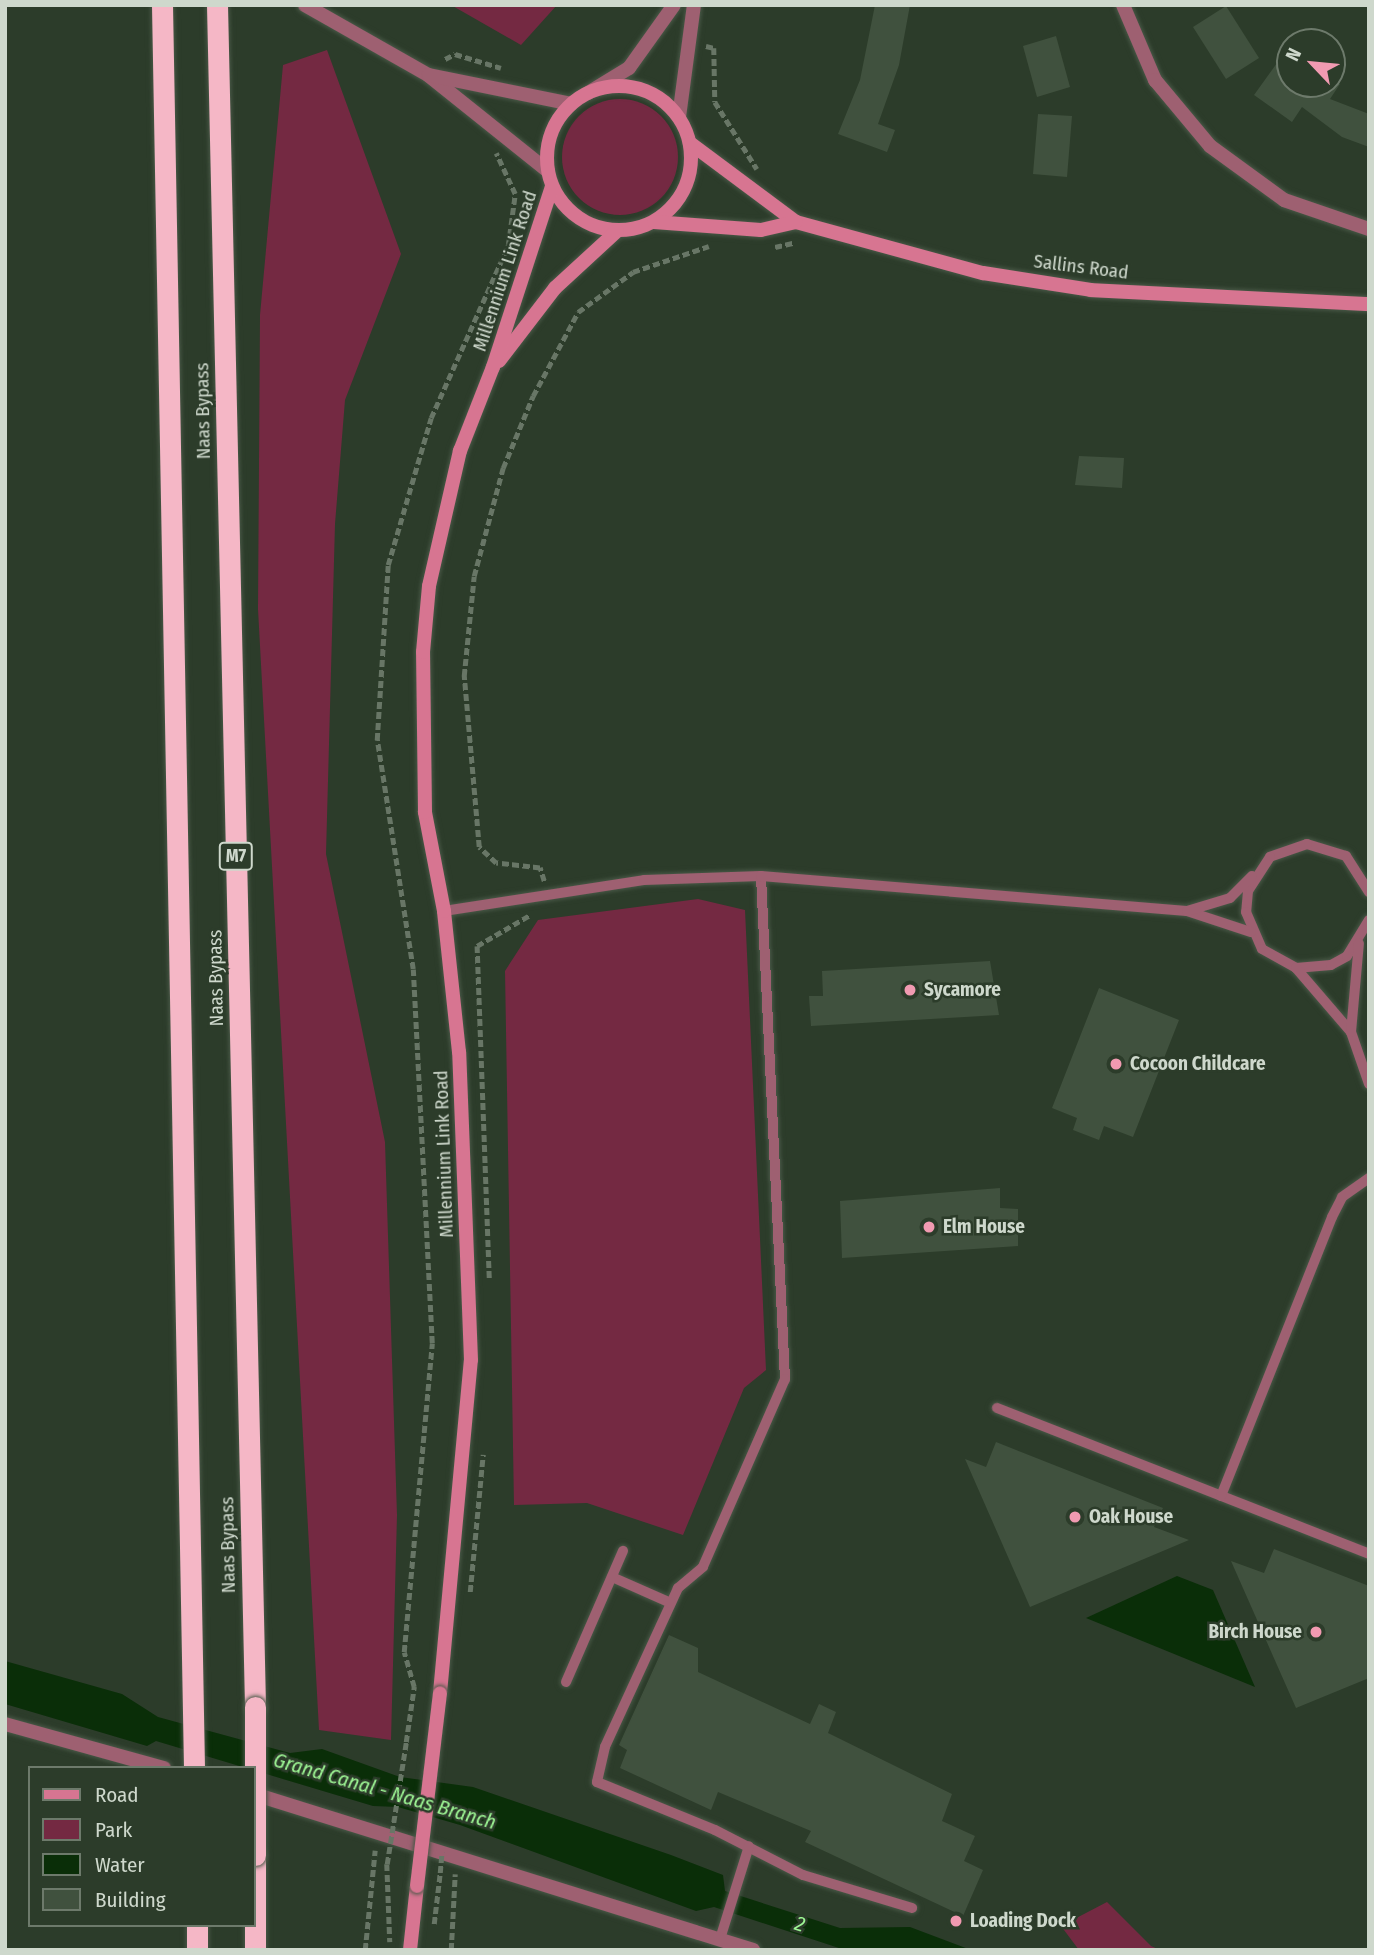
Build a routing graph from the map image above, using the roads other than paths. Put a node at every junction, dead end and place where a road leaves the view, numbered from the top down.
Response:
1 (162, 5) edge
2 (217, 5) edge
3 (305, 5) edge
4 (674, 5) edge
5 (694, 5) edge
6 (1123, 5) edge
7 (428, 75) junction
8 (588, 93) junction
9 (571, 104) junction
10 (678, 117) junction
11 (690, 143) junction
12 (548, 170) junction
13 (552, 186) junction
14 (654, 222) junction
15 (796, 222) junction
16 (1369, 229) edge
17 (617, 231) junction
18 (1369, 304) edge
19 (494, 367) junction
20 (1256, 873) junction
21 (761, 876) junction
22 (1369, 890) edge
23 (444, 911) junction
24 (1187, 911) junction
25 (1369, 920) edge
26 (1251, 932) junction
27 (1359, 943) junction
28 (1296, 968) junction
29 (1351, 1032) junction
30 (1369, 1084) edge
31 (1369, 1178) edge
32 (997, 1408) dead end
33 (1221, 1496) junction
34 (623, 1551) dead end
35 (1369, 1554) edge
36 (612, 1577) junction
37 (671, 1603) junction
38 (566, 1682) dead end
39 (5, 1724) edge
40 (157, 1766) edge
41 (194, 1766) edge
42 (255, 1766) edge
43 (256, 1795) edge
44 (749, 1846) junction
45 (912, 1908) dead end
46 (197, 1927) edge
47 (255, 1927) edge
48 (720, 1939) junction
49 (197, 1950) edge
50 (255, 1950) edge
51 (410, 1950) edge
52 (753, 1950) edge

1 - 41 highway, Naas Bypass
2 - 42 highway, Naas Bypass / M7, bridge
3 - 7 street
4 - 8 street
5 - 10 street
6 - 16 street
7 - 9 street
7 - 12 street
8 - 9 main road
8 - 10 main road
9 - 12 main road
10 - 11 main road
11 - 14 main road
11 - 15 main road, Sallins Road
12 - 13 main road
13 - 17 main road
13 - 19 main road, Millennium Link Road
14 - 15 main road, Sallins Road
14 - 17 main road
15 - 18 main road, Sallins Road
17 - 19 main road, Millennium Link Road
19 - 23 main road, Millennium Link Road
20 - 22 lane
20 - 24 lane
20 - 26 lane
21 - 23 lane
21 - 24 lane
21 - 37 lane
23 - 51 main road, Millennium Link Road, bridge
24 - 26 lane
25 - 27 lane
26 - 28 lane
27 - 28 lane
27 - 29 lane
28 - 29 lane
29 - 30 lane
31 - 33 lane
32 - 33 lane
33 - 35 lane
34 - 36 lane
36 - 37 lane
36 - 38 lane
37 - 44 lane
39 - 40 street
43 - 48 street
44 - 45 lane
44 - 48 lane
46 - 49 highway
47 - 50 highway, Naas Bypass / M7
48 - 52 street

